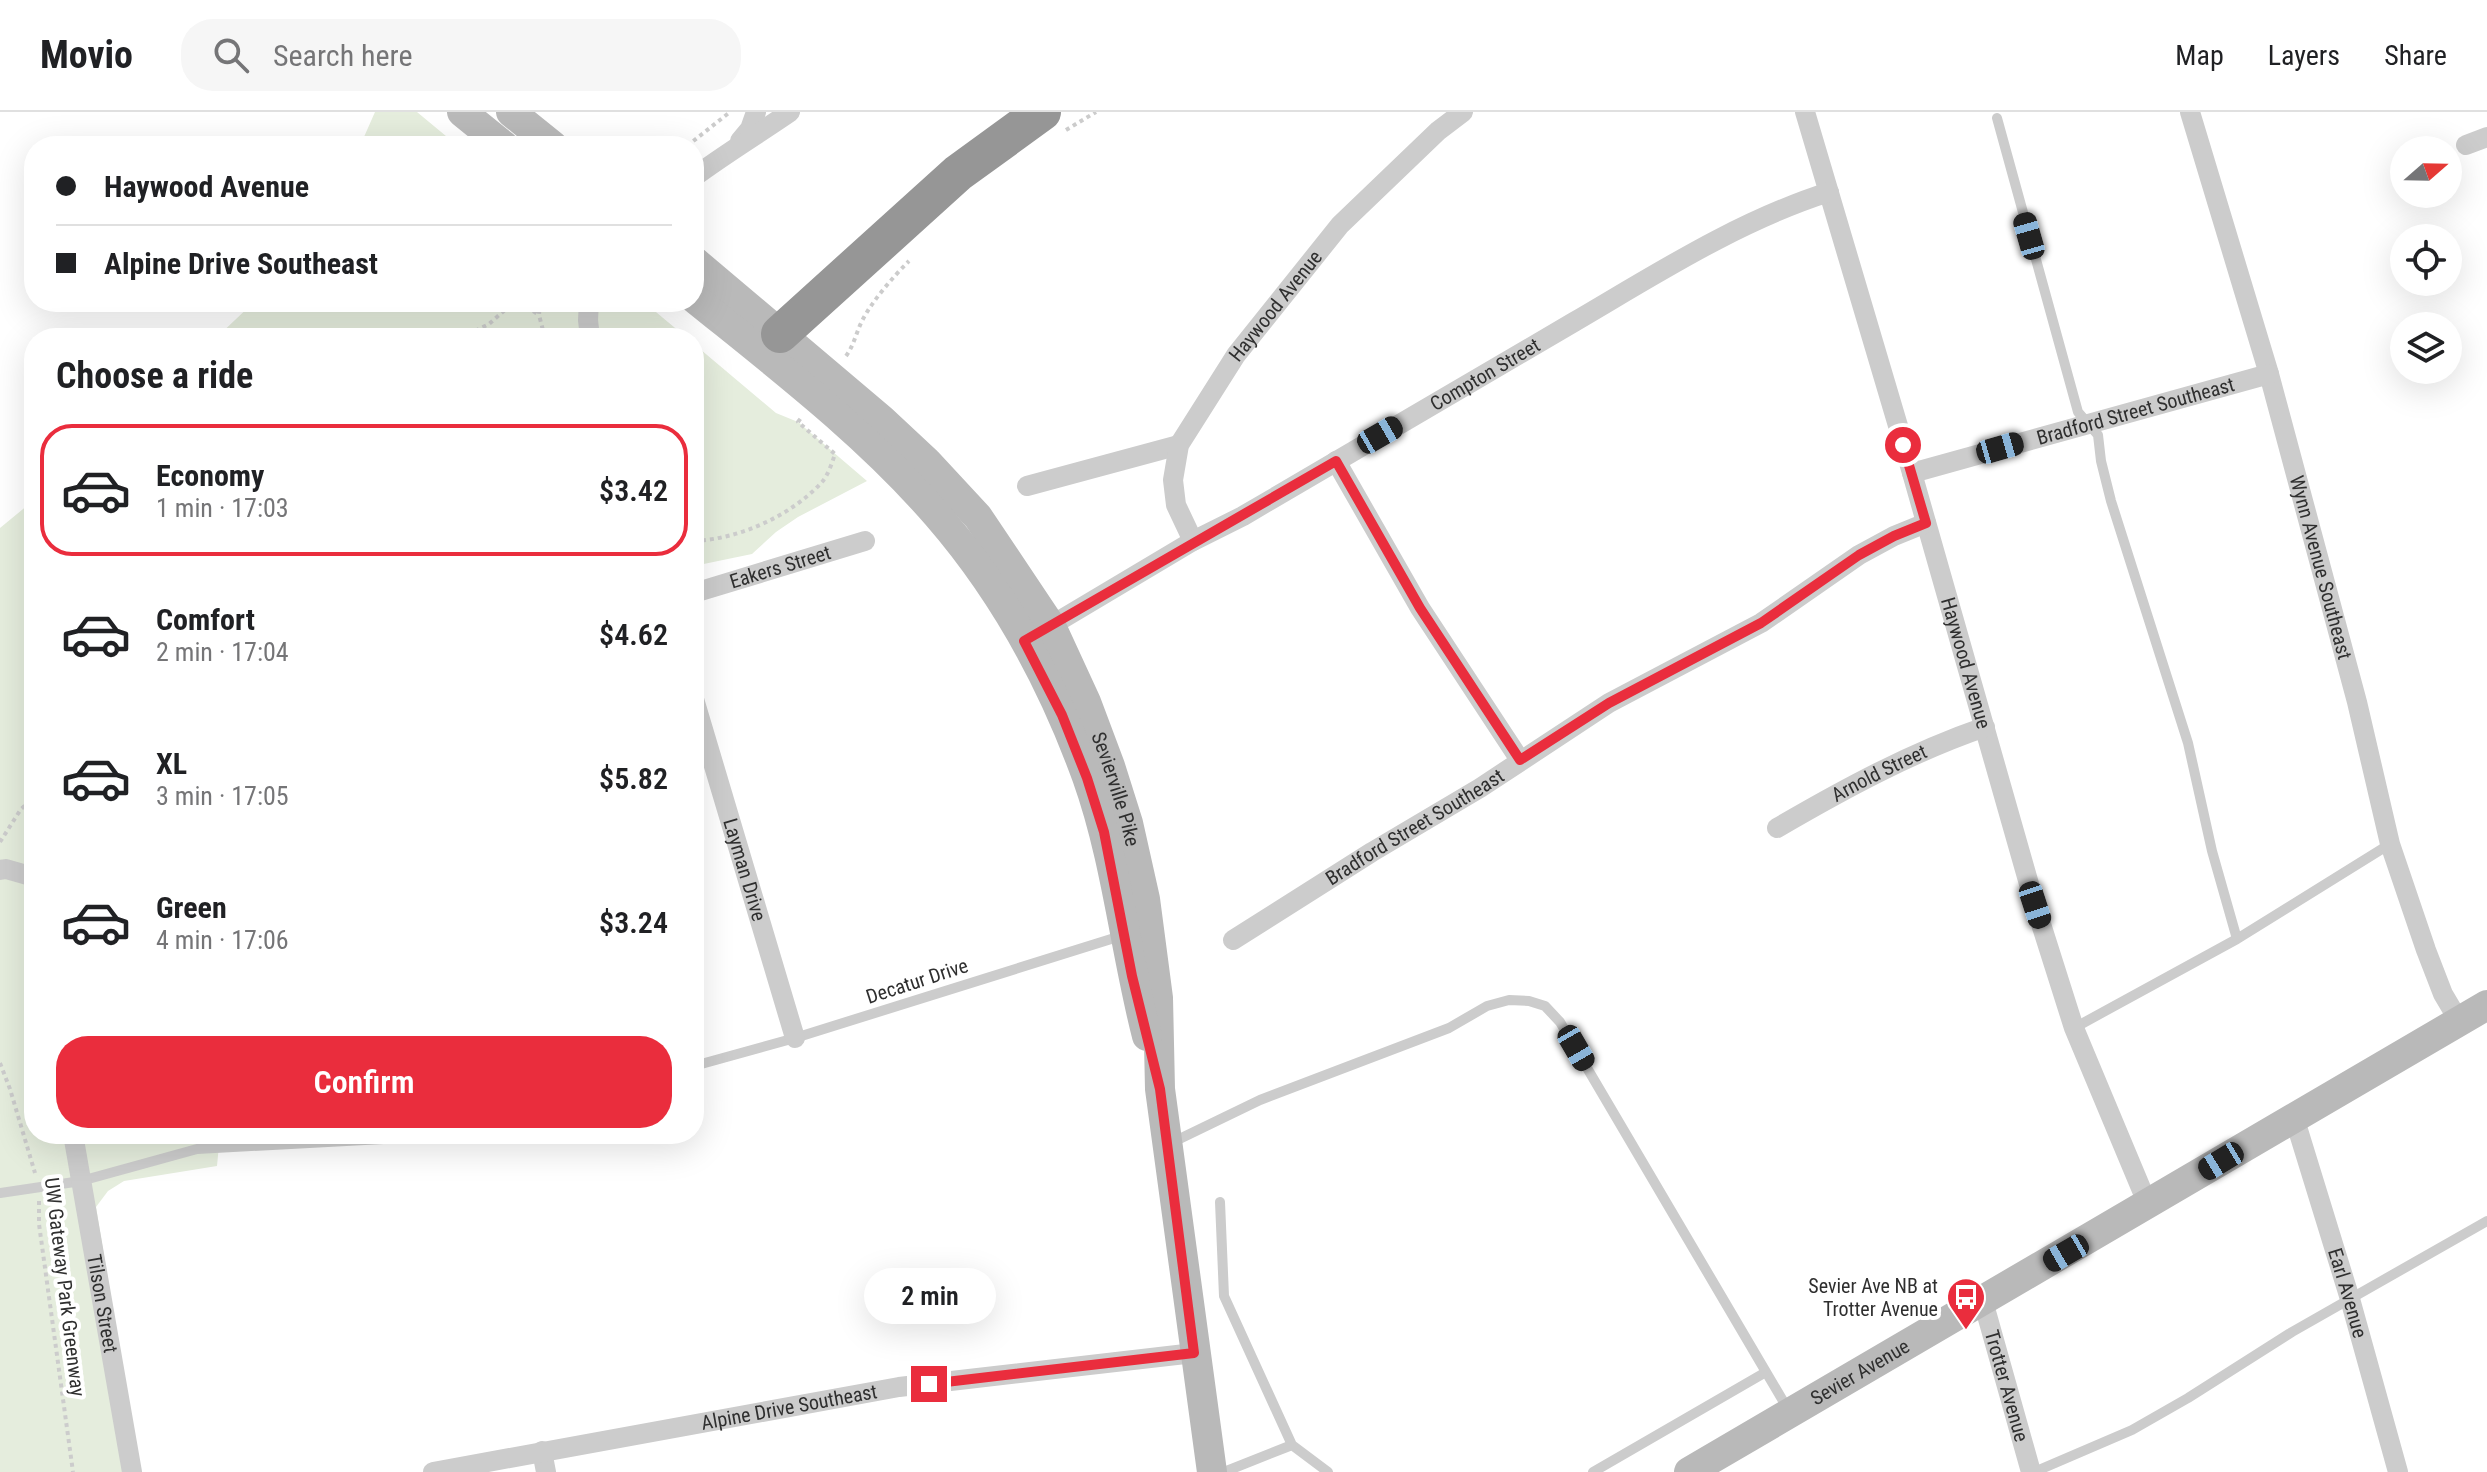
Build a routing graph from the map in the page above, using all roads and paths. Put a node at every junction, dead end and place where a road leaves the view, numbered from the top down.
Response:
1 (462, 112) edge
2 (730, 112) edge
3 (756, 112) edge
4 (790, 112) edge
5 (1096, 112) edge
6 (1463, 112) edge
7 (1805, 112) edge
8 (2190, 112) edge
9 (513, 114) edge
10 (1997, 118) dead end
11 (1052, 122) edge
12 (492, 136) edge
13 (540, 136) edge
14 (700, 136) edge
15 (2487, 137) edge
16 (738, 145) junction
17 (2466, 145) dead end
18 (704, 170) edge
19 (1829, 192) junction
20 (918, 253) dead end
21 (704, 269) edge
22 (704, 304) edge
23 (503, 312) edge
24 (535, 312) edge
25 (539, 312) edge
26 (539, 315) junction
27 (481, 328) edge
28 (542, 328) edge
29 (770, 343) junction
30 (2269, 374) junction
31 (824, 387) junction
32 (2089, 423) junction
33 (1179, 445) junction
34 (1336, 461) junction
35 (1912, 473) junction
36 (1027, 486) dead end
37 (1926, 523) junction
38 (704, 540) edge
39 (865, 541) dead end
40 (1193, 541) junction
41 (704, 590) edge
42 (1051, 626) junction
43 (1024, 641) junction
44 (1985, 727) junction
45 (704, 733) edge
46 (1520, 760) junction
47 (24, 806) edge
48 (1777, 828) dead end
49 (0, 842) edge
50 (2390, 844) junction
51 (0, 870) edge
52 (24, 874) edge
53 (1137, 931) junction
54 (2237, 939) junction
55 (1233, 940) dead end
56 (2487, 1005) edge
57 (2459, 1021) junction
58 (2074, 1028) junction
59 (795, 1038) junction
60 (0, 1063) edge
61 (704, 1063) edge
62 (2294, 1117) junction
63 (24, 1136) edge
64 (26, 1144) edge
65 (75, 1144) edge
66 (290, 1144) edge
67 (1167, 1145) junction
68 (81, 1181) junction
69 (39, 1187) junction
70 (0, 1193) edge
71 (1220, 1202) dead end
72 (2148, 1205) junction
73 (2487, 1221) edge
74 (2350, 1299) junction
75 (1983, 1301) junction
76 (1194, 1353) junction
77 (1766, 1372) junction
78 (1790, 1413) junction
79 (1292, 1445) junction
80 (542, 1451) junction
81 (73, 1472) edge
82 (132, 1472) edge
83 (433, 1472) edge
84 (546, 1472) edge
85 (1212, 1472) edge
86 (1224, 1472) edge
87 (1328, 1472) edge
88 (1593, 1472) edge
89 (1689, 1472) edge
90 (2032, 1472) edge
91 (2398, 1472) edge

1 - 12 street
2 - 14 path
3 - 16 street
4 - 16 street
5 - 11 path
6 - 33 street, Haywood Avenue
7 - 19 street, Haywood Avenue
8 - 30 street, Wynn Avenue Southeast
9 - 13 street
10 - 32 lane
11 - 29 highway
15 - 17 street
16 - 18 street
19 - 34 street, Compton Street
19 - 35 street, Haywood Avenue
20 - 31 path
21 - 29 street, Sevierville Pike
22 - 29 street, Sevierville Pike
23 - 27 path
24 - 26 path
25 - 26 path
26 - 28 path
29 - 31 street, Sevierville Pike
30 - 32 street, Bradford Street Southeast
30 - 50 street, Wynn Avenue Southeast
31 - 38 path
31 - 42 street, Sevierville Pike
31 - 43 street, Sevierville Pike
32 - 35 street, Bradford Street Southeast
32 - 54 lane
33 - 36 street
33 - 40 street, Haywood Avenue
34 - 40 street, Compton Street
34 - 46 street
35 - 37 street, Haywood Avenue
37 - 44 street, Haywood Avenue
37 - 46 street, Bradford Street Southeast
39 - 41 street, Eakers Street
40 - 42 street, Compton Street
42 - 43 street, Compton Street
42 - 53 street, Sevierville Pike
43 - 53 street, Sevierville Pike
44 - 48 street, Arnold Street
44 - 58 street, Haywood Avenue
45 - 59 street, Layman Drive
46 - 55 street, Bradford Street Southeast
47 - 49 path
50 - 54 lane
50 - 57 street, Wynn Avenue Southeast
51 - 52 street
53 - 59 lane, Decatur Drive
53 - 67 street, Sevierville Pike
54 - 58 lane
56 - 57 street, Sevier Avenue
57 - 62 street, Sevier Avenue
58 - 72 street, Haywood Avenue
59 - 61 lane, Decatur Drive
60 - 63 path, UW Gateway Park Greenway
62 - 72 street, Sevier Avenue
62 - 74 street, Earl Avenue
64 - 69 path, UW Gateway Park Greenway
65 - 68 street, Tilson Street
66 - 68 lane
67 - 76 street, Sevierville Pike
67 - 77 lane
68 - 69 lane
68 - 82 street, Tilson Street
69 - 70 lane
69 - 81 path, UW Gateway Park Greenway
71 - 79 lane
72 - 75 street, Sevier Avenue
73 - 74 lane
74 - 90 lane
74 - 91 street, Earl Avenue
75 - 78 street, Sevier Avenue
75 - 90 street, Trotter Avenue
76 - 80 street, Alpine Drive Southeast
76 - 85 street, Sevierville Pike
77 - 78 lane
77 - 88 lane
78 - 89 street, Sevier Avenue
79 - 86 lane
79 - 87 lane
80 - 83 street, Alpine Drive Southeast
80 - 84 street

